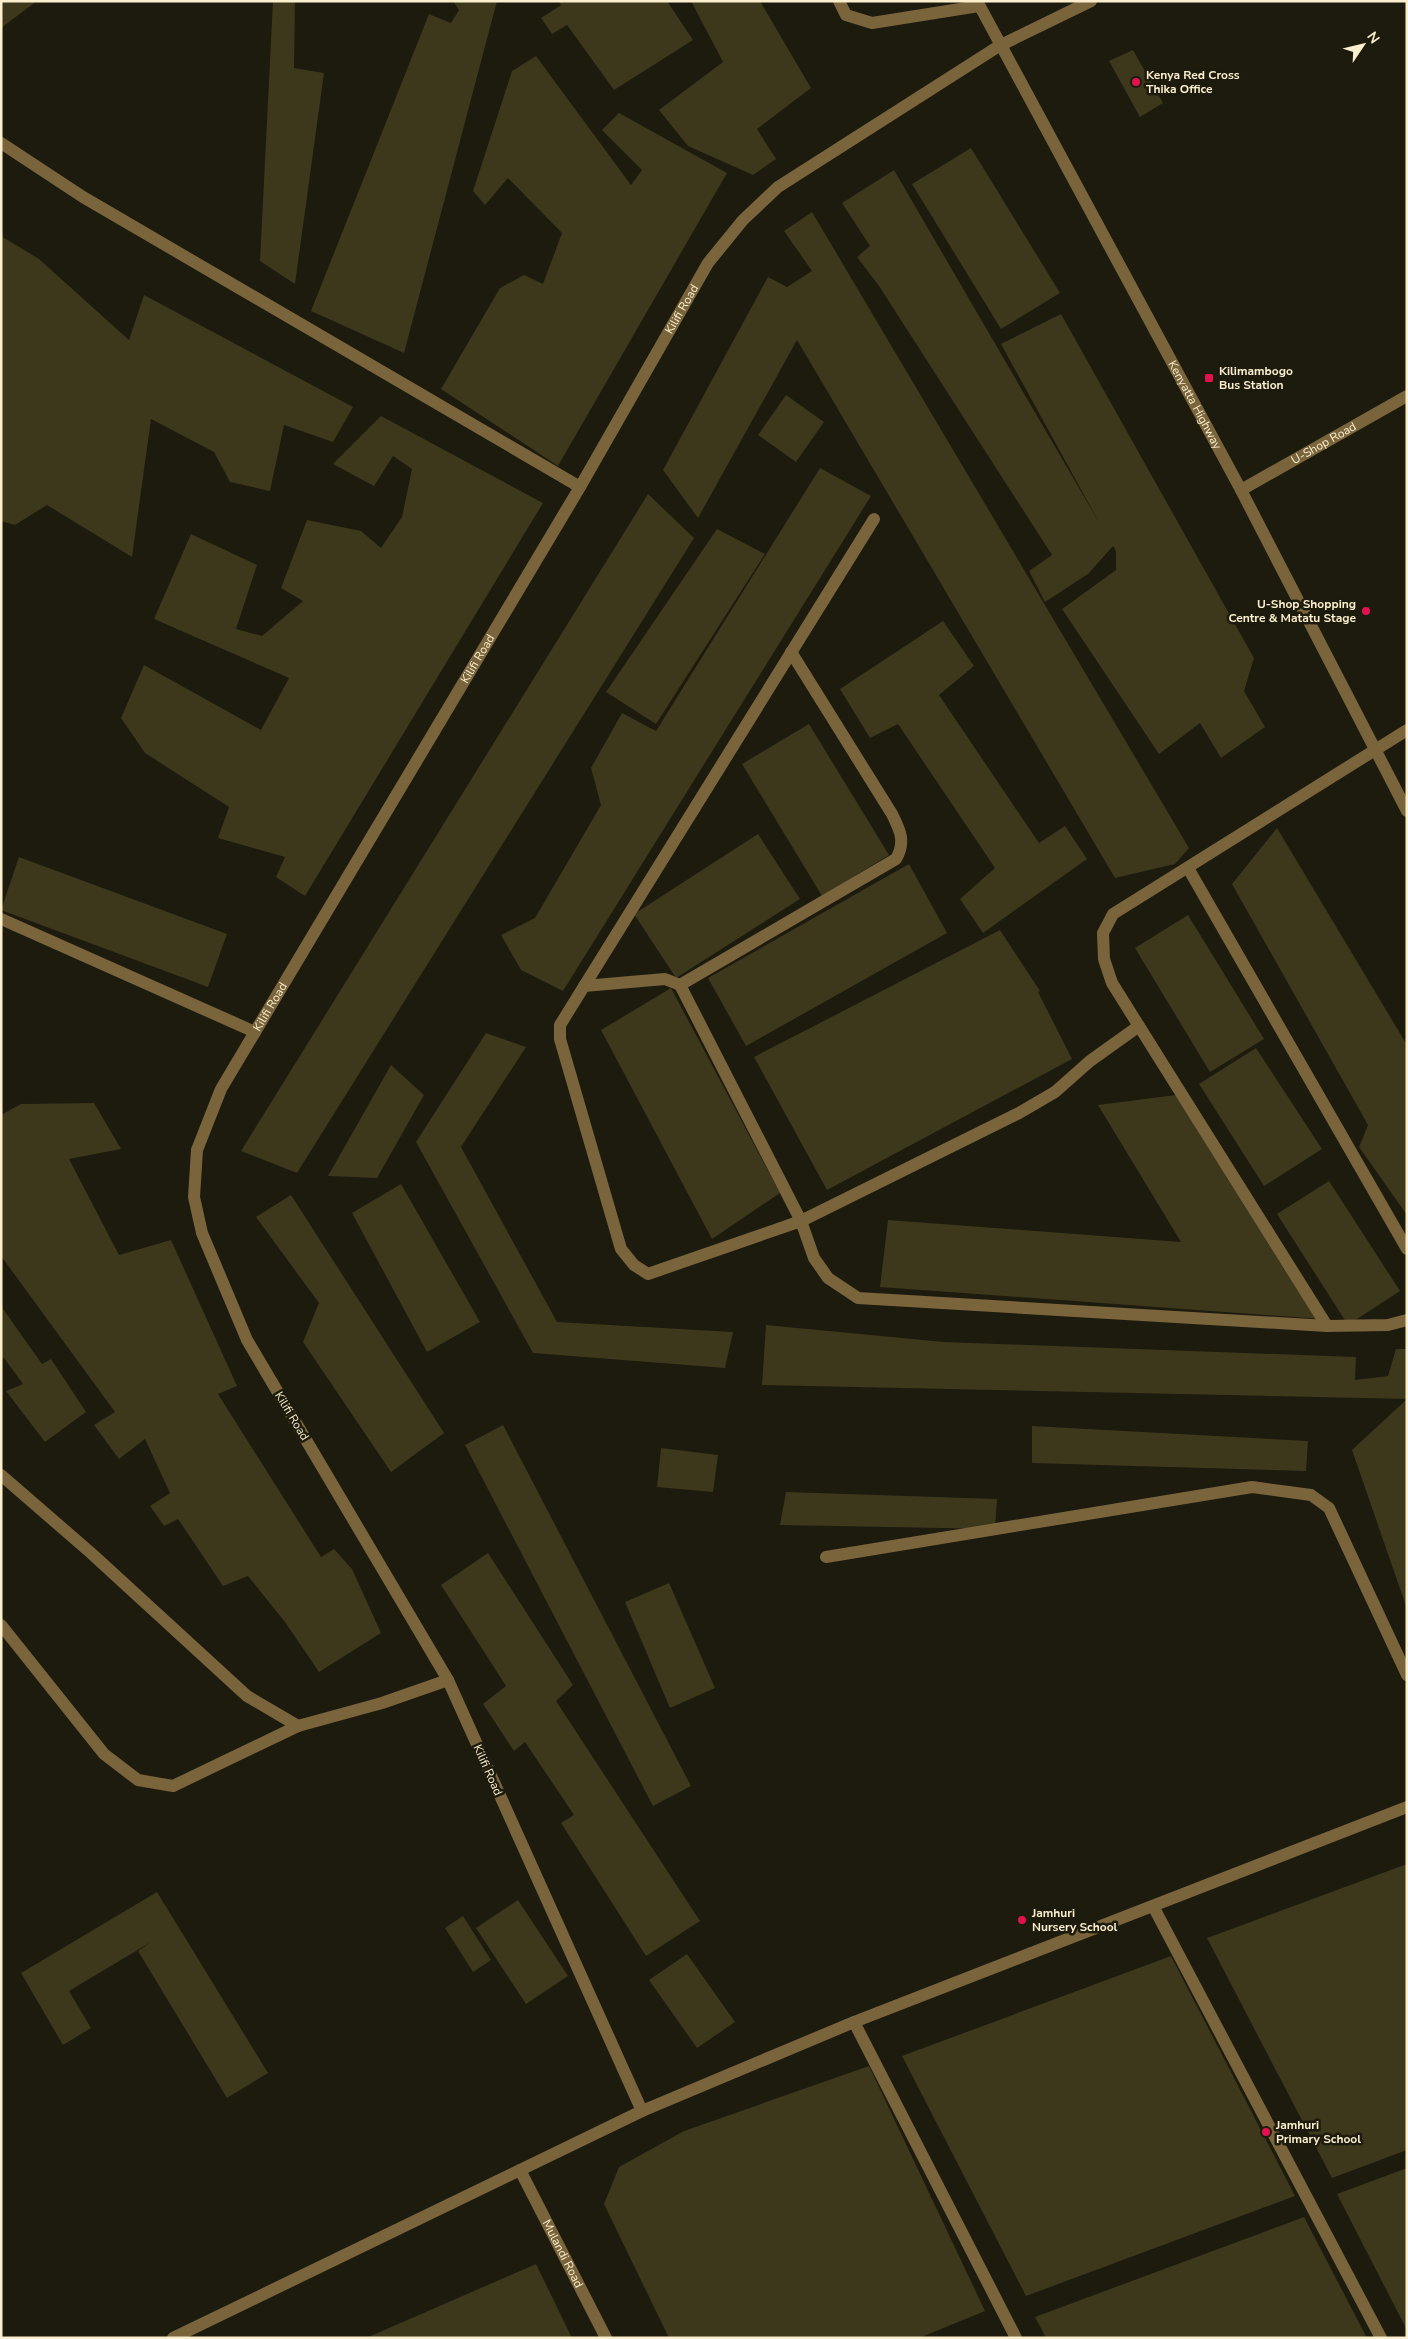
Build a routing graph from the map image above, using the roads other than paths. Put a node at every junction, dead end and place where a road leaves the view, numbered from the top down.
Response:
1 (840, 1) edge
2 (1091, 1) edge
3 (978, 4) edge
4 (999, 46) junction
5 (1, 143) edge
6 (1407, 396) edge
7 (580, 488) junction
8 (1241, 490) junction
9 (874, 518) dead end
10 (791, 652) junction
11 (1407, 730) edge
12 (1376, 750) junction
13 (1407, 811) edge
14 (1188, 868) junction
15 (1, 920) edge
16 (680, 985) junction
17 (584, 986) junction
18 (1139, 1026) junction
19 (255, 1032) junction
20 (801, 1221) junction
21 (1407, 1249) edge
22 (1407, 1320) edge
23 (1328, 1326) junction
24 (1, 1475) edge
25 (826, 1557) dead end
26 (1, 1625) edge
27 (1407, 1675) edge
28 (448, 1680) junction
29 (298, 1726) junction
30 (1407, 1808) edge
31 (1153, 1906) junction
32 (854, 2022) junction
33 (642, 2111) junction
34 (520, 2170) junction
35 (173, 2338) edge
36 (606, 2338) edge
37 (1016, 2338) edge
38 (1381, 2338) edge

1 - 3 street
2 - 4 street, Kilifi Road
3 - 4 street, Kenyatta Highway
4 - 7 street, Kilifi Road
4 - 8 street, Kenyatta Highway
5 - 7 street
6 - 8 street, U-Shop Road
7 - 19 street, Kilifi Road
8 - 12 street, Kenyatta Highway
9 - 10 street
10 - 16 street
10 - 17 street
11 - 12 street
12 - 13 street, Kenyatta Highway
12 - 14 street
14 - 18 street
14 - 21 street
15 - 19 street
16 - 17 street
16 - 20 street
17 - 20 street
18 - 20 street
18 - 23 street
19 - 28 street, Kilifi Road
20 - 23 street
22 - 23 street
24 - 29 street
25 - 27 street
26 - 29 street
28 - 29 street
28 - 33 street, Kilifi Road
30 - 31 street
31 - 32 street
31 - 38 street
32 - 33 street
32 - 37 street
33 - 34 street
34 - 35 street
34 - 36 street, Mulandi Road

